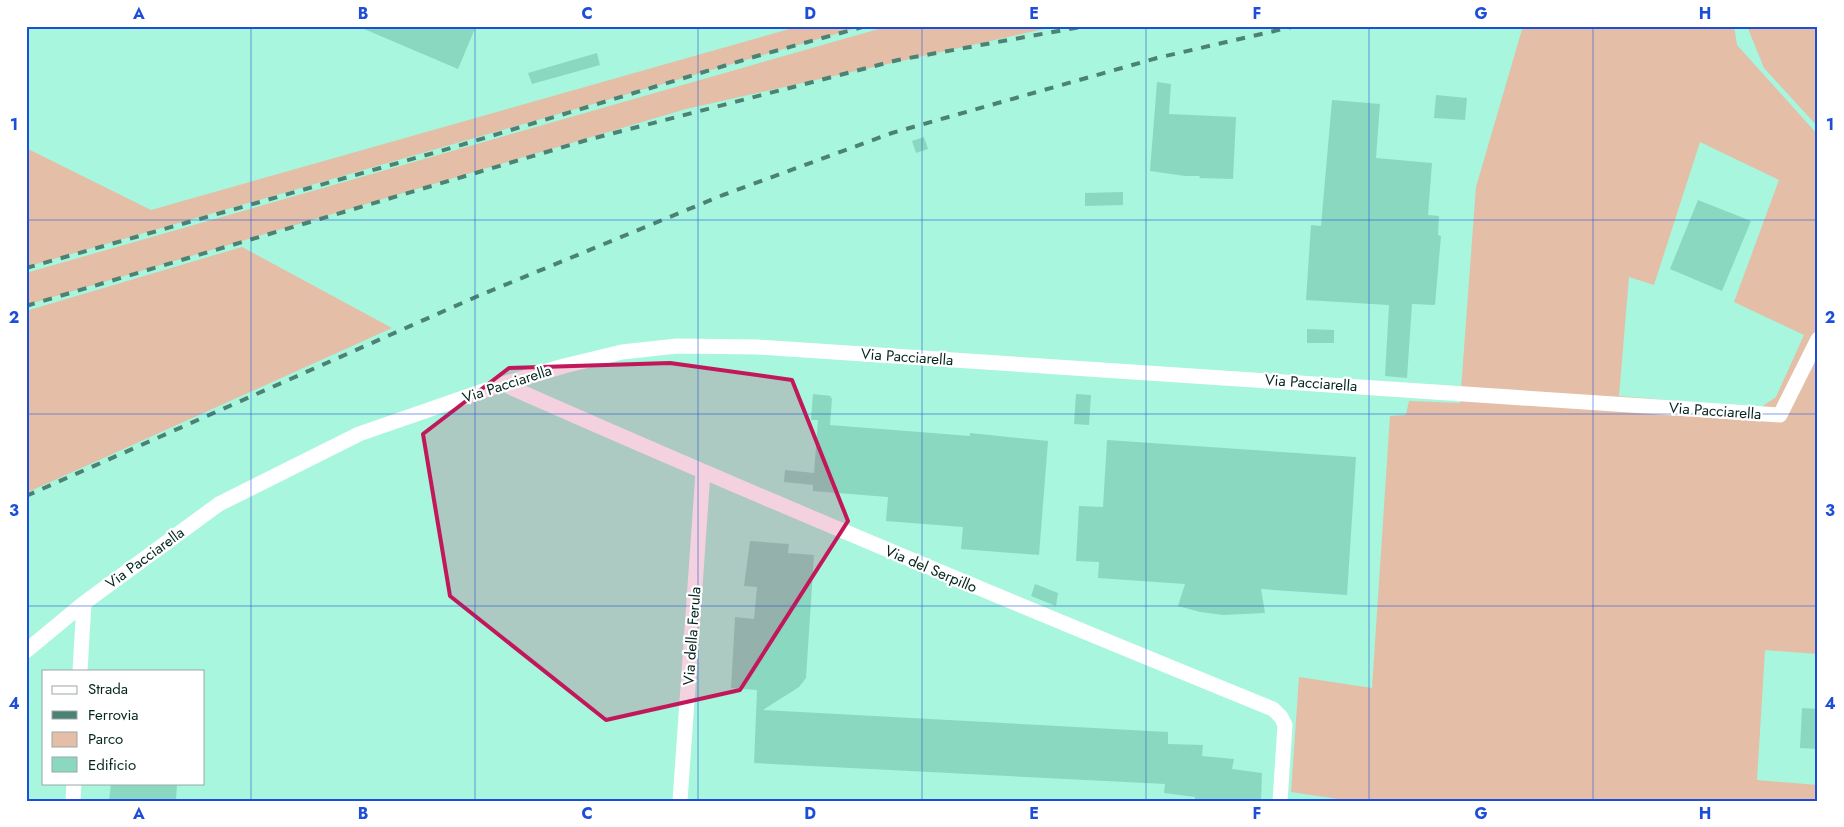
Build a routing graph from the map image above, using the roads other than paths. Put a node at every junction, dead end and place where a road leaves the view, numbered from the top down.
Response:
1 (1818, 339) edge
2 (503, 384) junction
3 (703, 472) junction
4 (84, 603) junction
5 (26, 651) edge
6 (80, 670) edge
7 (74, 784) edge
8 (73, 801) edge
9 (680, 801) edge
10 (1280, 801) edge

1 - 2 street, Via Pacciarella
2 - 3 street, Via del Serpillo
2 - 4 street, Via Pacciarella
3 - 9 street, Via della Ferula
3 - 10 street, Via del Serpillo
4 - 5 street, Via Pacciarella
4 - 6 street
7 - 8 street

